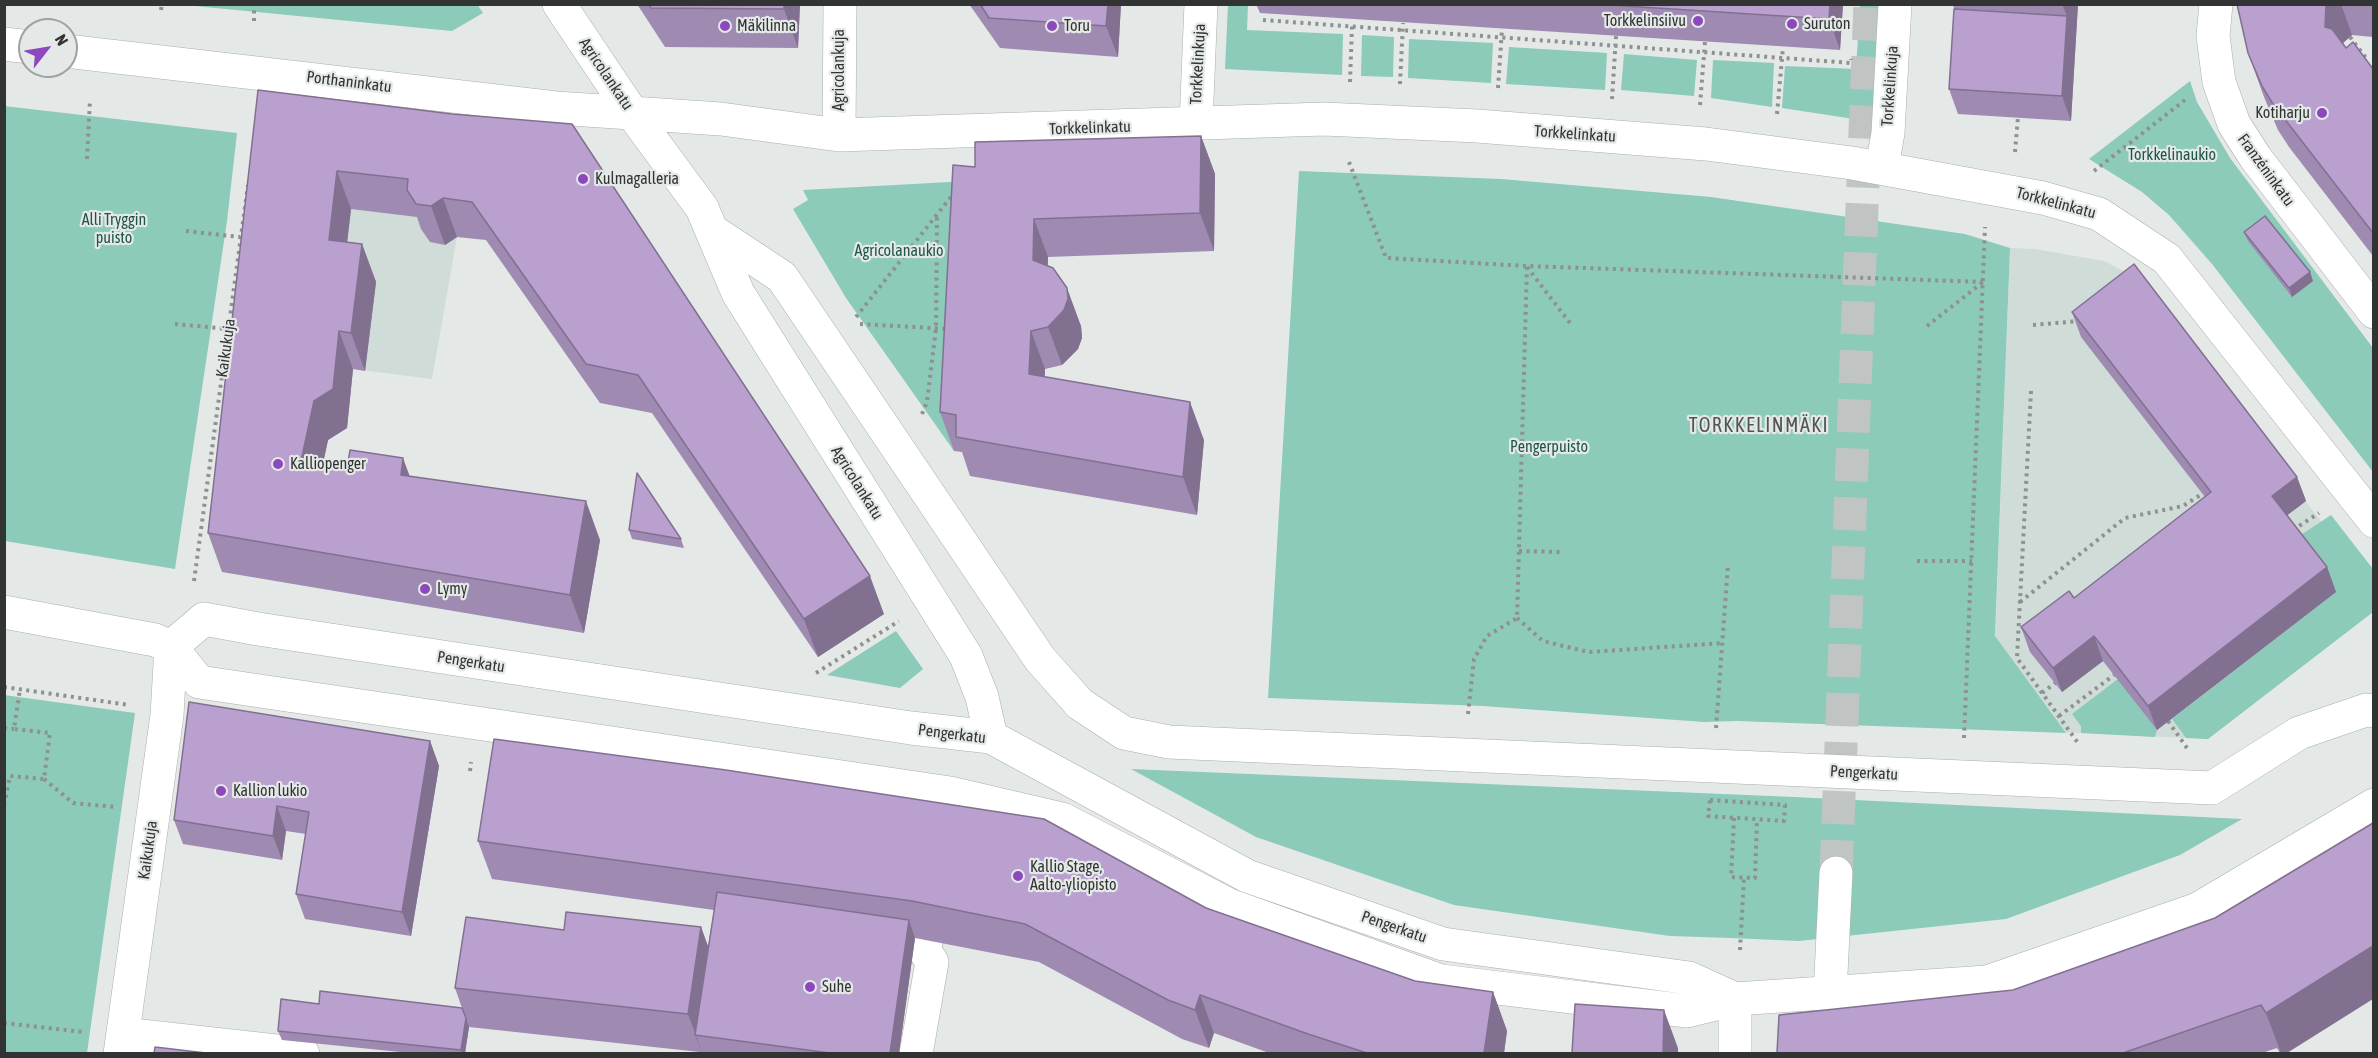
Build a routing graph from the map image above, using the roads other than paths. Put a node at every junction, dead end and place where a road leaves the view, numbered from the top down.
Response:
1 (559, 4) edge
2 (840, 4) edge
3 (1201, 4) edge
4 (1895, 4) edge
5 (2216, 4) edge
6 (78, 52) edge
7 (632, 113) junction
8 (1196, 123) junction
9 (839, 135) junction
10 (1882, 167) junction
11 (714, 232) junction
12 (2373, 312) edge
13 (2373, 521) edge
14 (4, 612) edge
15 (171, 647) junction
16 (1040, 659) joint
17 (2373, 711) edge
18 (991, 737) junction
19 (950, 793) junction
20 (2373, 805) edge
21 (950, 828) edge
22 (1836, 873) tunnel mouth
23 (934, 948) edge
24 (1830, 994) junction
25 (1735, 999) junction
26 (121, 1044) edge
27 (303, 1053) edge
28 (916, 1053) edge
29 (1735, 1053) edge

1 - 7 street, Agricolankatu
2 - 9 street, Agricolankuja
3 - 8 street, Torkkelinkuja
4 - 10 street, Torkkelinkuja
5 - 12 street, Franzéninkatu
6 - 7 street, Porthaninkatu
7 - 9 street, Torkkelinkatu
7 - 11 street, Agricolankatu
8 - 9 street, Torkkelinkatu
8 - 10 street, Torkkelinkatu
10 - 13 street, Torkkelinkatu
11 - 16 street, Agricolankatu
11 - 18 street, Agricolankatu
14 - 15 street
15 - 18 street, Pengerkatu
15 - 19 street, Pengerkatu
15 - 26 street, Kaikukuja
16 - 17 street, Pengerkatu
18 - 25 street, Pengerkatu
19 - 21 street
19 - 25 street, Pengerkatu
20 - 24 street, Pengerkatu
22 - 24 street
23 - 28 street
24 - 25 street, Pengerkatu
25 - 29 street
26 - 27 street

